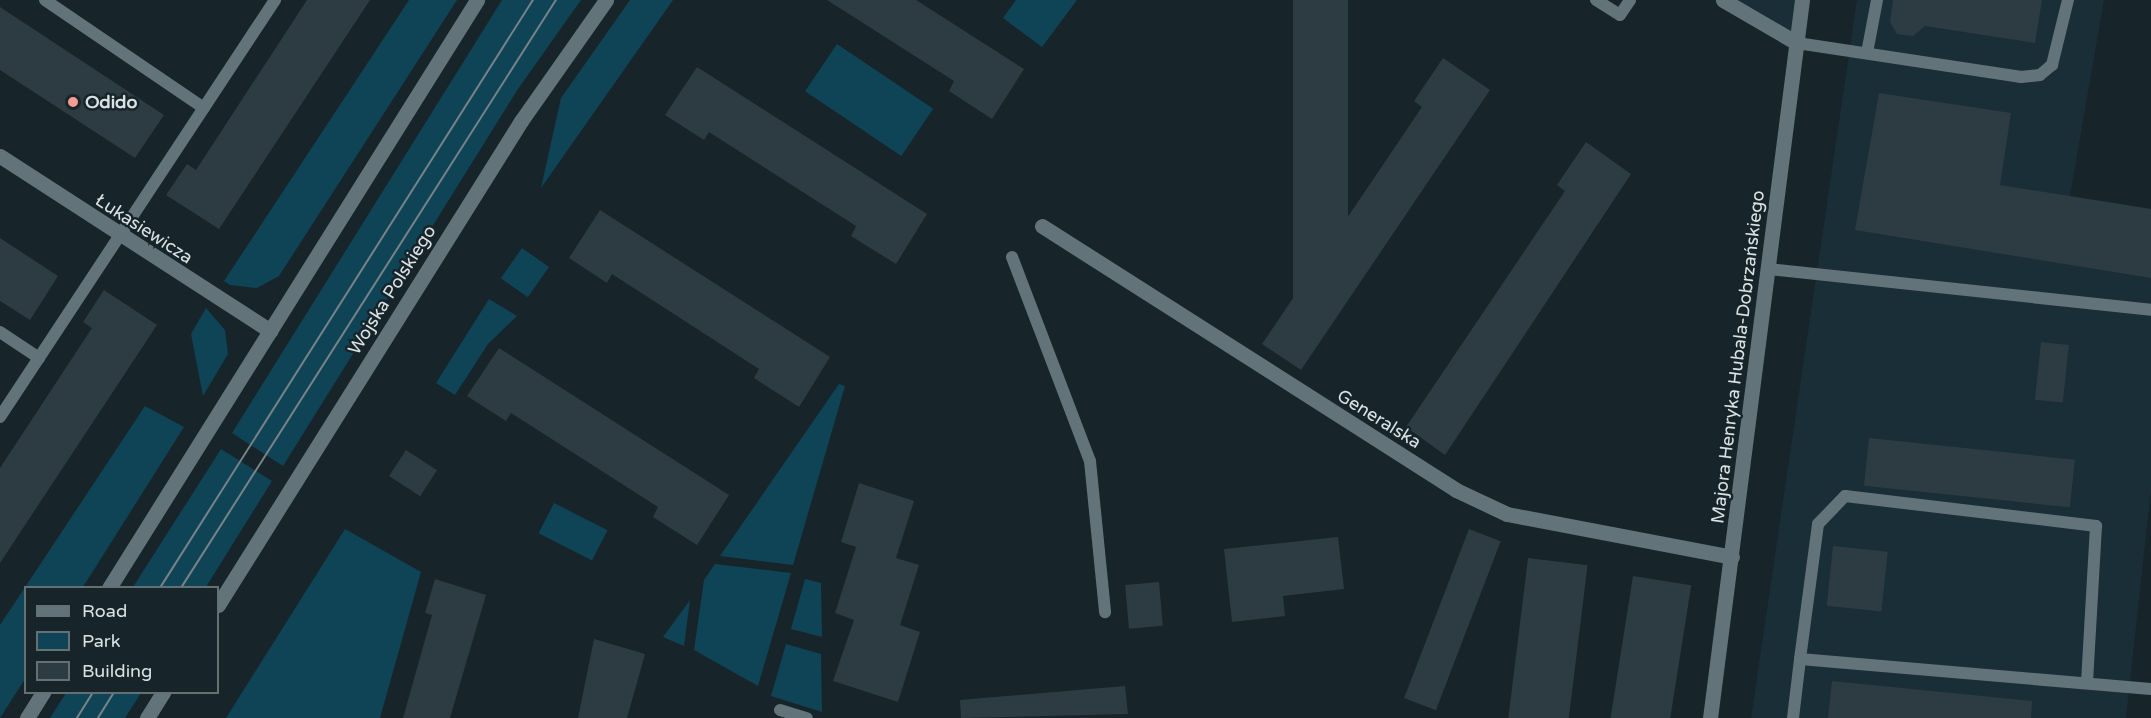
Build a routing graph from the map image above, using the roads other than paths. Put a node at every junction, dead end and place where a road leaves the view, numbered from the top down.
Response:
1 (45, 0) edge
2 (275, 0) edge
3 (477, 0) edge
4 (606, 0) edge
5 (1596, 0) edge
6 (1630, 0) edge
7 (1723, 0) edge
8 (1802, 0) edge
9 (1877, 0) edge
10 (2068, 0) edge
11 (1797, 43) junction
12 (1867, 53) junction
13 (204, 108) junction
14 (0, 156) edge
15 (1042, 226) dead end
16 (120, 237) junction
17 (1012, 257) dead end
18 (1769, 269) junction
19 (2151, 310) edge
20 (270, 331) junction
21 (0, 332) edge
22 (39, 358) junction
23 (0, 417) edge
24 (1732, 557) junction
25 (110, 586) edge
26 (219, 603) edge
27 (1106, 612) dead end
28 (1800, 659) junction
29 (2087, 683) junction
30 (2151, 689) edge
31 (42, 694) edge
32 (162, 694) edge
33 (780, 710) dead end
34 (27, 718) edge
35 (147, 718) edge
36 (807, 718) edge
37 (1710, 718) edge
38 (1793, 718) edge

1 - 13 lane
2 - 13 lane
3 - 20 street
4 - 26 street, Wojska Polskiego
5 - 6 lane
7 - 11 street
8 - 11 street, Majora Henryka Hubala-Dobrzańskiego
9 - 12 lane
10 - 12 lane
11 - 12 lane
11 - 18 street, Majora Henryka Hubala-Dobrzańskiego
13 - 16 lane
14 - 16 street, Łukasiewicza
15 - 24 street, Generalska
16 - 20 street, Łukasiewicza
16 - 22 lane
17 - 27 lane
18 - 19 lane
18 - 24 street, Majora Henryka Hubala-Dobrzańskiego
20 - 25 street
21 - 22 lane
22 - 23 lane
24 - 37 street, Majora Henryka Hubala-Dobrzańskiego
28 - 29 lane
28 - 29 lane
28 - 38 lane
29 - 30 lane
31 - 34 street
32 - 35 street
33 - 36 lane

